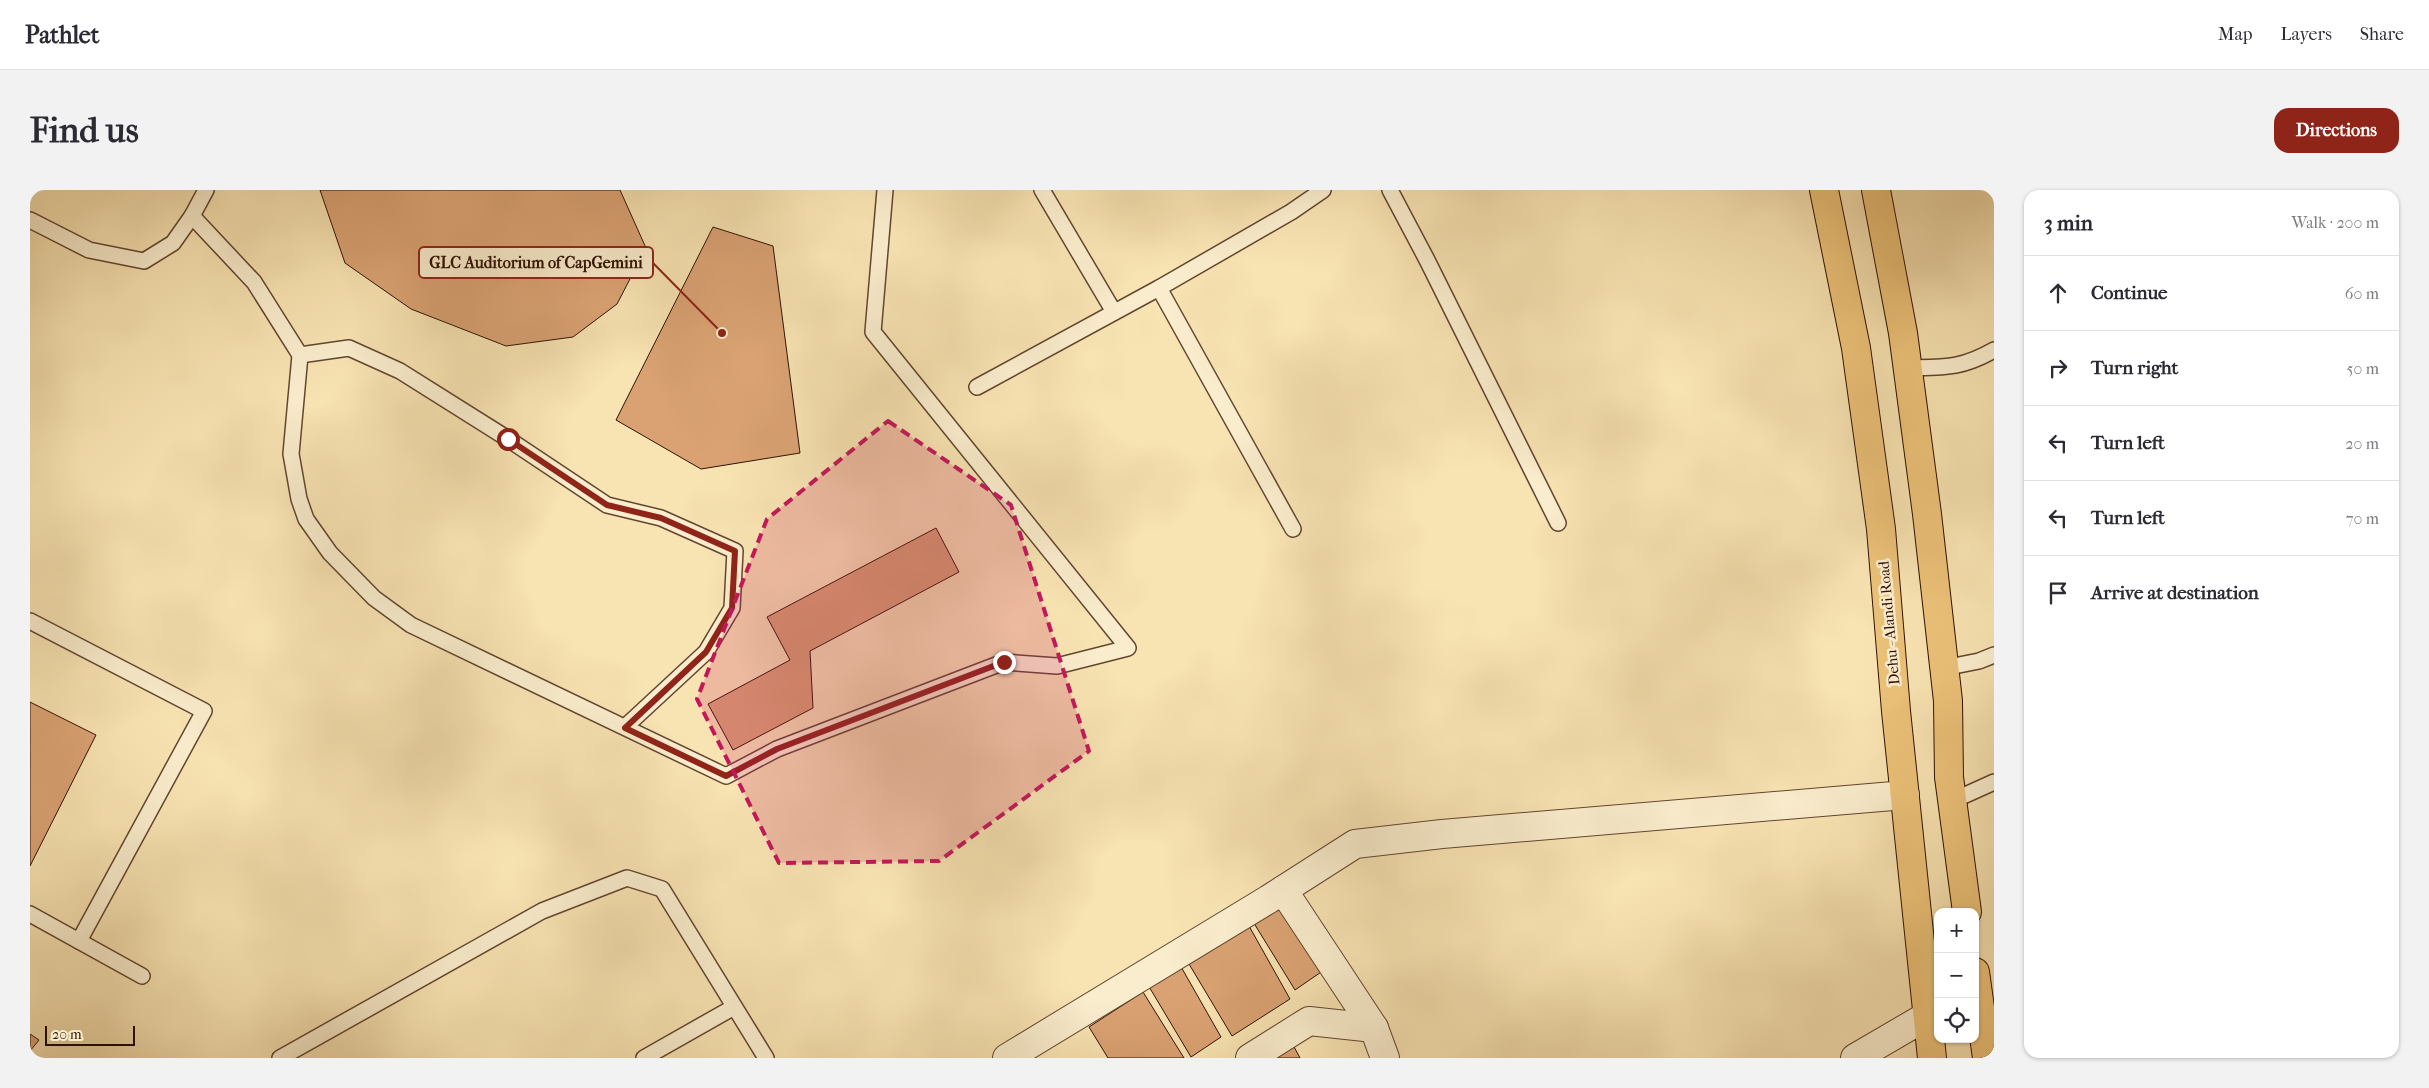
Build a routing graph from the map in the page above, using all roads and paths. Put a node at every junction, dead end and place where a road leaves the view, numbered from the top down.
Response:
1 (206, 190) edge
2 (885, 190) edge
3 (1042, 190) edge
4 (1323, 190) edge
5 (1390, 190) edge
6 (1824, 190) edge
7 (1876, 190) edge
8 (192, 216) junction
9 (30, 220) edge
10 (1159, 288) junction
11 (1114, 312) junction
12 (1994, 350) edge
13 (300, 355) junction
14 (1907, 368) junction
15 (977, 387) dead end
16 (1558, 523) dead end
17 (1293, 529) dead end
18 (30, 621) edge
19 (1994, 655) edge
20 (1944, 668) junction
21 (625, 728) junction
22 (1994, 782) edge
23 (1906, 795) junction
24 (1952, 801) junction
25 (1283, 890) junction
26 (1966, 908) edge
27 (30, 914) edge
28 (79, 941) junction
29 (142, 976) dead end
30 (1979, 998) edge
31 (734, 1007) junction
32 (1927, 1016) junction
33 (1374, 1028) junction
34 (280, 1058) edge
35 (644, 1058) edge
36 (766, 1058) edge
37 (1007, 1058) edge
38 (1250, 1058) edge
39 (1385, 1058) edge
40 (1855, 1058) edge
41 (1932, 1058) edge
42 (1987, 1058) edge

1 - 8 lane
2 - 21 lane
3 - 11 lane
4 - 10 lane
5 - 16 lane
6 - 23 main road, Dehu - Alandi Road
7 - 14 main road
8 - 9 lane
8 - 13 lane
10 - 11 lane
10 - 17 lane
11 - 15 lane
12 - 14 lane
13 - 21 lane
13 - 21 lane
14 - 20 main road
18 - 28 lane
19 - 20 lane
20 - 24 main road
22 - 24 lane
23 - 25 street
23 - 32 main road, Dehu - Alandi Road
24 - 26 main road
25 - 33 street
25 - 37 street
27 - 28 lane
28 - 29 lane
30 - 42 main road
31 - 34 lane
31 - 35 lane
31 - 36 lane
32 - 40 street
32 - 41 main road, Dehu - Alandi Road
33 - 38 street
33 - 39 street

